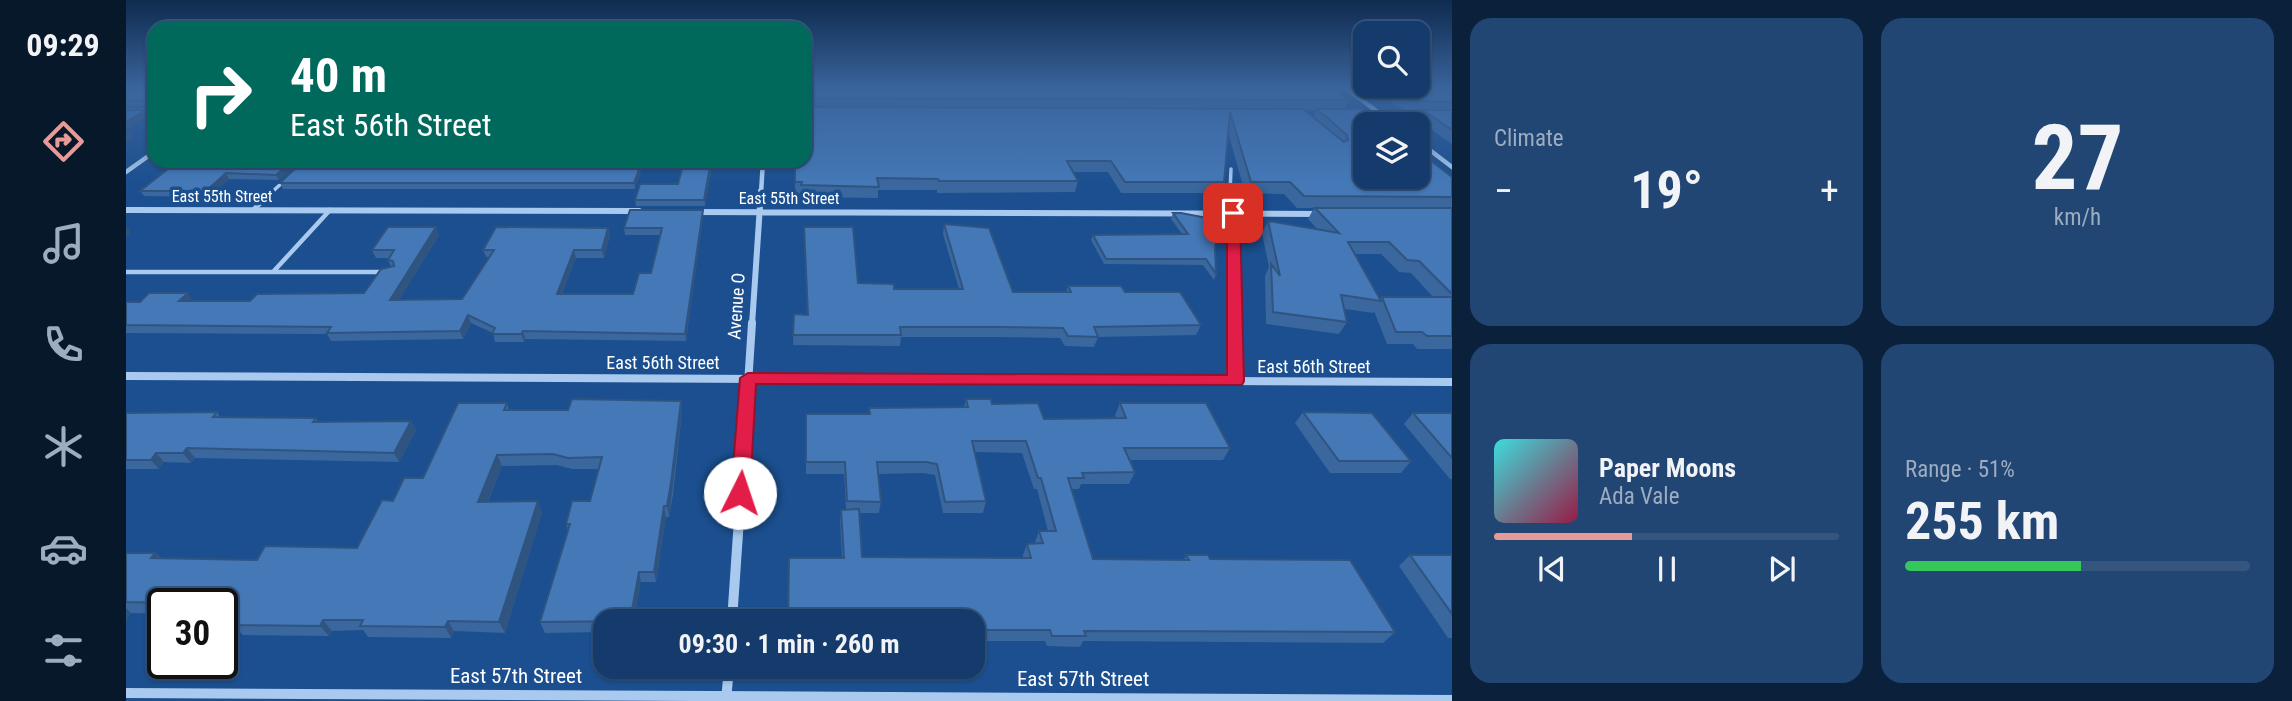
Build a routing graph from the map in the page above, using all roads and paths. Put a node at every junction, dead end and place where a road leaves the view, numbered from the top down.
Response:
1 (1430, 150) edge
2 (147, 157) edge
3 (1452, 167) edge
4 (763, 168) edge
5 (1231, 169) dead end
6 (126, 172) edge
7 (292, 174) edge
8 (126, 210) edge
9 (253, 210) junction
10 (330, 210) junction
11 (649, 212) edge
12 (691, 212) edge
13 (760, 212) junction
14 (1233, 213) junction
15 (1329, 214) edge
16 (126, 272) edge
17 (273, 272) junction
18 (393, 272) edge
19 (126, 376) edge
20 (748, 378) junction
21 (1236, 381) junction
22 (1452, 382) edge
23 (733, 609) edge
24 (728, 679) edge
25 (126, 693) edge
26 (726, 699) edge
27 (955, 699) edge
28 (1452, 700) edge

1 - 3 street
2 - 6 street
4 - 13 street, Avenue O
5 - 14 lane
7 - 9 lane
8 - 9 street, East 55th Street
9 - 10 street, East 55th Street
10 - 11 street, East 55th Street
10 - 17 lane
12 - 13 street, East 55th Street
13 - 14 street, East 55th Street
13 - 20 street, Avenue O
14 - 15 street, East 55th Street
14 - 21 street
16 - 17 lane
17 - 18 lane
19 - 20 street, East 56th Street
20 - 21 street, East 56th Street
20 - 23 street, Avenue O
21 - 22 street, East 56th Street
24 - 26 street
25 - 26 street, East 57th Street
26 - 27 street, East 57th Street
27 - 28 street, East 57th Street

